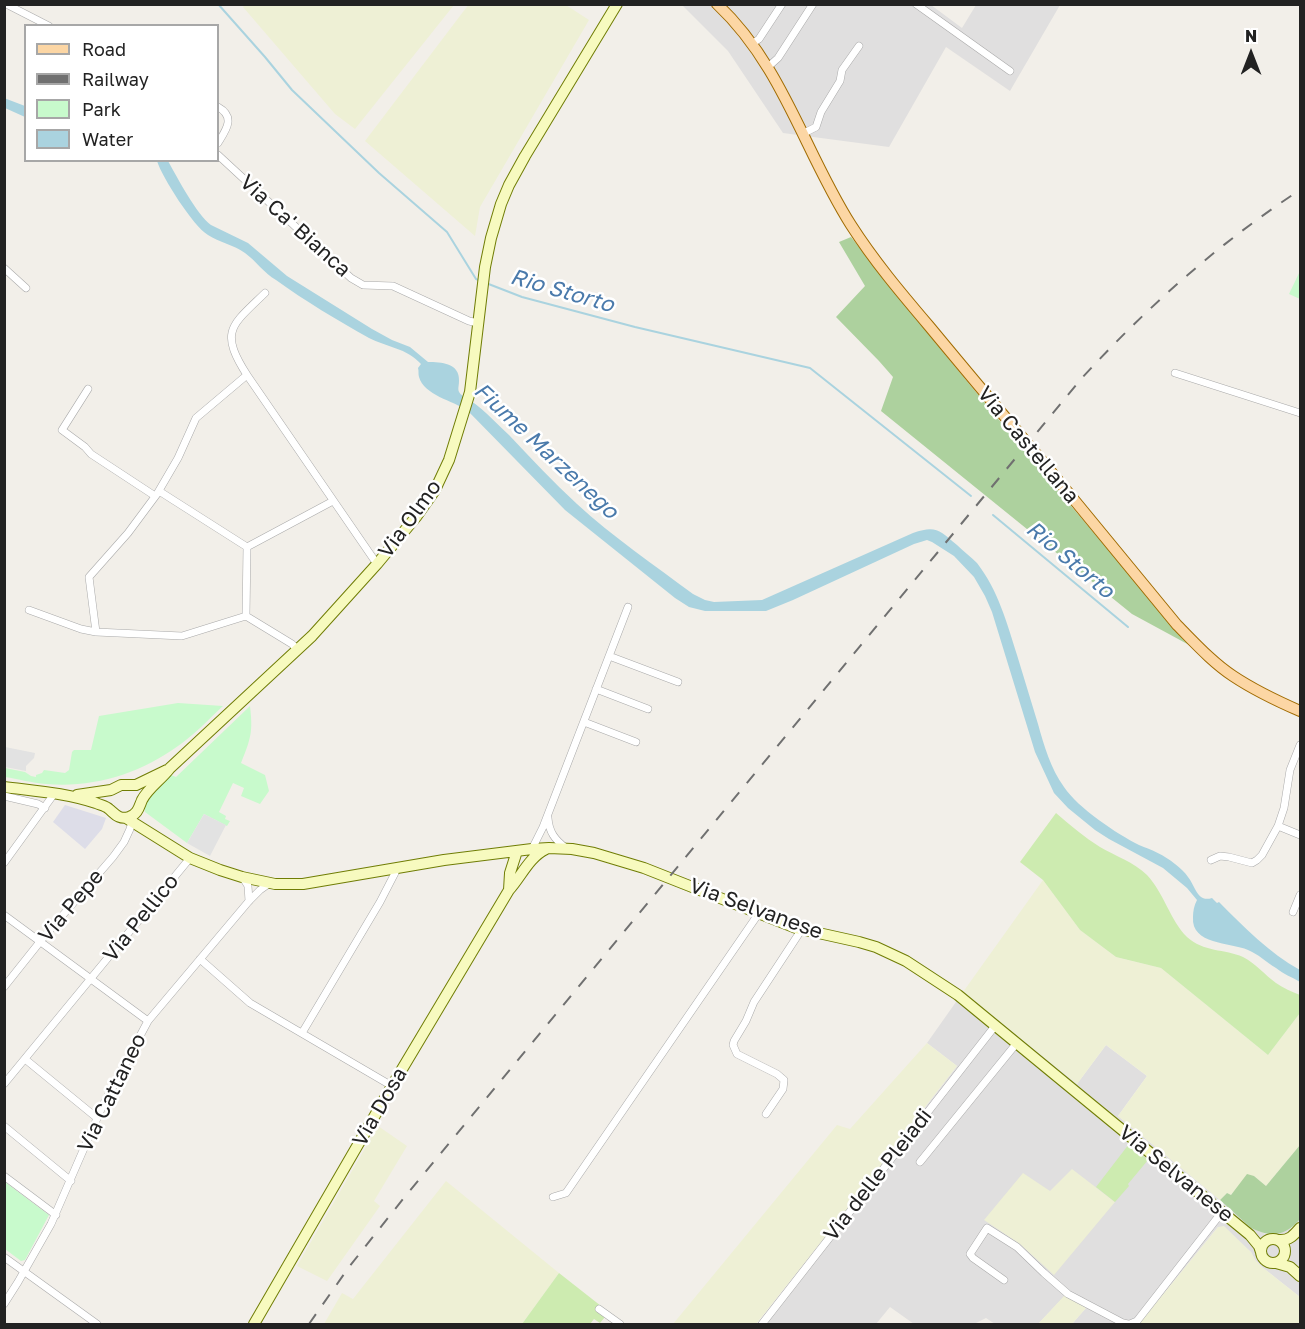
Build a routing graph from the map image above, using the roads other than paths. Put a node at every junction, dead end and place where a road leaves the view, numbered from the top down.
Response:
1 (6, 4) edge
2 (717, 4) edge
3 (782, 4) edge
4 (813, 4) edge
5 (916, 4) edge
6 (617, 5) edge
7 (45, 24) edge
8 (752, 44) junction
9 (859, 46) dead end
10 (768, 67) junction
11 (1010, 71) dead end
12 (219, 108) edge
13 (804, 133) junction
14 (219, 141) edge
15 (219, 156) edge
16 (4, 268) edge
17 (26, 288) dead end
18 (265, 293) dead end
19 (478, 326) junction
20 (1175, 373) dead end
21 (247, 375) junction
22 (88, 389) dead end
23 (1300, 413) edge
24 (157, 494) junction
25 (333, 501) junction
26 (247, 547) junction
27 (376, 564) junction
28 (628, 607) dead end
29 (29, 610) dead end
30 (246, 616) junction
31 (96, 632) junction
32 (298, 650) junction
33 (609, 656) junction
34 (678, 682) dead end
35 (596, 689) junction
36 (648, 709) dead end
37 (1300, 711) edge
38 (584, 722) junction
39 (636, 742) dead end
40 (1300, 745) edge
41 (170, 768) junction
42 (131, 786) junction
43 (4, 787) edge
44 (111, 790) junction
45 (59, 795) junction
46 (4, 796) edge
47 (140, 805) junction
48 (45, 808) junction
49 (110, 809) junction
50 (548, 816) junction
51 (129, 820) junction
52 (1278, 826) junction
53 (1300, 835) edge
54 (176, 848) junction
55 (549, 848) junction
56 (532, 849) junction
57 (568, 849) junction
58 (517, 851) junction
59 (494, 854) junction
60 (190, 858) junction
61 (1211, 860) dead end
62 (4, 863) edge
63 (394, 868) junction
64 (510, 873) junction
65 (522, 874) junction
66 (242, 877) junction
67 (265, 882) junction
68 (509, 890) junction
69 (1300, 895) edge
70 (249, 901) junction
71 (1293, 912) dead end
72 (759, 913) junction
73 (4, 915) edge
74 (802, 929) junction
75 (41, 942) junction
76 (200, 959) junction
77 (91, 979) junction
78 (4, 987) edge
79 (148, 1021) junction
80 (995, 1026) junction
81 (302, 1033) junction
82 (1016, 1044) junction
83 (25, 1059) junction
84 (4, 1084) edge
85 (392, 1086) junction
86 (766, 1114) dead end
87 (97, 1118) junction
88 (4, 1126) edge
89 (920, 1162) dead end
90 (4, 1176) edge
91 (71, 1181) junction
92 (553, 1197) dead end
93 (1222, 1212) junction
94 (56, 1215) junction
95 (1300, 1228) edge
96 (1250, 1235) junction
97 (1300, 1235) edge
98 (1279, 1250) junction
99 (1262, 1252) junction
100 (4, 1257) edge
101 (24, 1272) junction
102 (1300, 1276) edge
103 (1004, 1280) dead end
104 (4, 1304) edge
105 (599, 1309) dead end
106 (97, 1324) edge
107 (254, 1324) edge
108 (620, 1324) edge
109 (762, 1324) edge
110 (1129, 1324) edge

1 - 7 street
2 - 8 main road, Via Castellana
3 - 8 street
4 - 10 street
5 - 11 street
6 - 19 street, Via Olmo
8 - 10 main road, Via Castellana
9 - 13 street
10 - 13 main road, Via Castellana
12 - 14 street
13 - 37 main road, Via Castellana, bridge
15 - 19 street, Via Ca' Bianca
16 - 17 street
18 - 21 street
19 - 27 street, Via Olmo
20 - 23 street
21 - 24 street
21 - 25 street
22 - 24 street
24 - 26 street
24 - 31 street
25 - 26 street
25 - 27 street
26 - 30 street
27 - 32 street, Via Olmo
28 - 33 street
29 - 31 street
30 - 31 street
30 - 32 street
32 - 41 street, Via Olmo
33 - 34 street
33 - 35 street
35 - 36 street
35 - 38 street
38 - 39 street
38 - 50 street
40 - 52 street
41 - 42 street, Via Olmo
41 - 47 street, Via Olmo
42 - 44 street, Via Olmo
42 - 47 street
43 - 45 street, Via Olmo
44 - 45 street, Via Olmo
44 - 49 street
45 - 48 street
45 - 49 street, Via Olmo
46 - 48 street
47 - 51 street, Via Olmo
47 - 54 street, Via Selvanese
48 - 62 street
49 - 51 street, Via Olmo
50 - 56 street
50 - 57 street
51 - 54 street, Via Selvanese
51 - 75 street, Via Pepe
52 - 53 street
52 - 61 street
54 - 60 street, Via Selvanese
55 - 56 street, Via Selvanese
55 - 57 street, Via Selvanese
55 - 65 street, Via Dosa
56 - 58 street, Via Selvanese
57 - 72 street, Via Selvanese
58 - 59 street, Via Selvanese
58 - 64 street
58 - 65 street
59 - 63 street, Via Selvanese
59 - 64 street
60 - 66 street, Via Selvanese
60 - 77 street, Via Pellico
63 - 67 street, Via Selvanese
63 - 81 street
64 - 68 street
65 - 68 street, Via Dosa
66 - 67 street, Via Selvanese
66 - 70 street
67 - 70 street, Via Cattaneo
68 - 85 street, Via Dosa
69 - 71 street
70 - 76 street, Via Cattaneo
72 - 74 street, Via Selvanese
72 - 92 street
73 - 75 street, Via Pellico
74 - 80 street, Via Selvanese
74 - 86 street
75 - 77 street, Via Pellico
75 - 78 street, Via Pepe
76 - 79 street, Via Cattaneo
76 - 81 street
77 - 79 street, Via Pellico
77 - 83 street, Via Pellico
79 - 87 street, Via Cattaneo
80 - 82 street, Via Selvanese
80 - 109 street, Via delle Pleiadi
81 - 85 street
82 - 89 street
82 - 93 street, Via Selvanese
83 - 84 street, Via Pellico
83 - 87 street
85 - 107 street, Via Dosa
87 - 91 street, Via Cattaneo
88 - 91 street
90 - 94 street
91 - 94 street, Via Cattaneo
93 - 96 street, Via Selvanese
93 - 110 street
94 - 101 street, Via Cattaneo
95 - 98 street
96 - 98 street, Via Selvanese
96 - 99 street, Via Selvanese
97 - 98 street
98 - 99 street
98 - 99 street, Via Selvanese
98 - 102 street, Via Selvanese
100 - 101 street
101 - 104 street, Via Cattaneo
101 - 106 street
103 - 110 street
105 - 108 street

